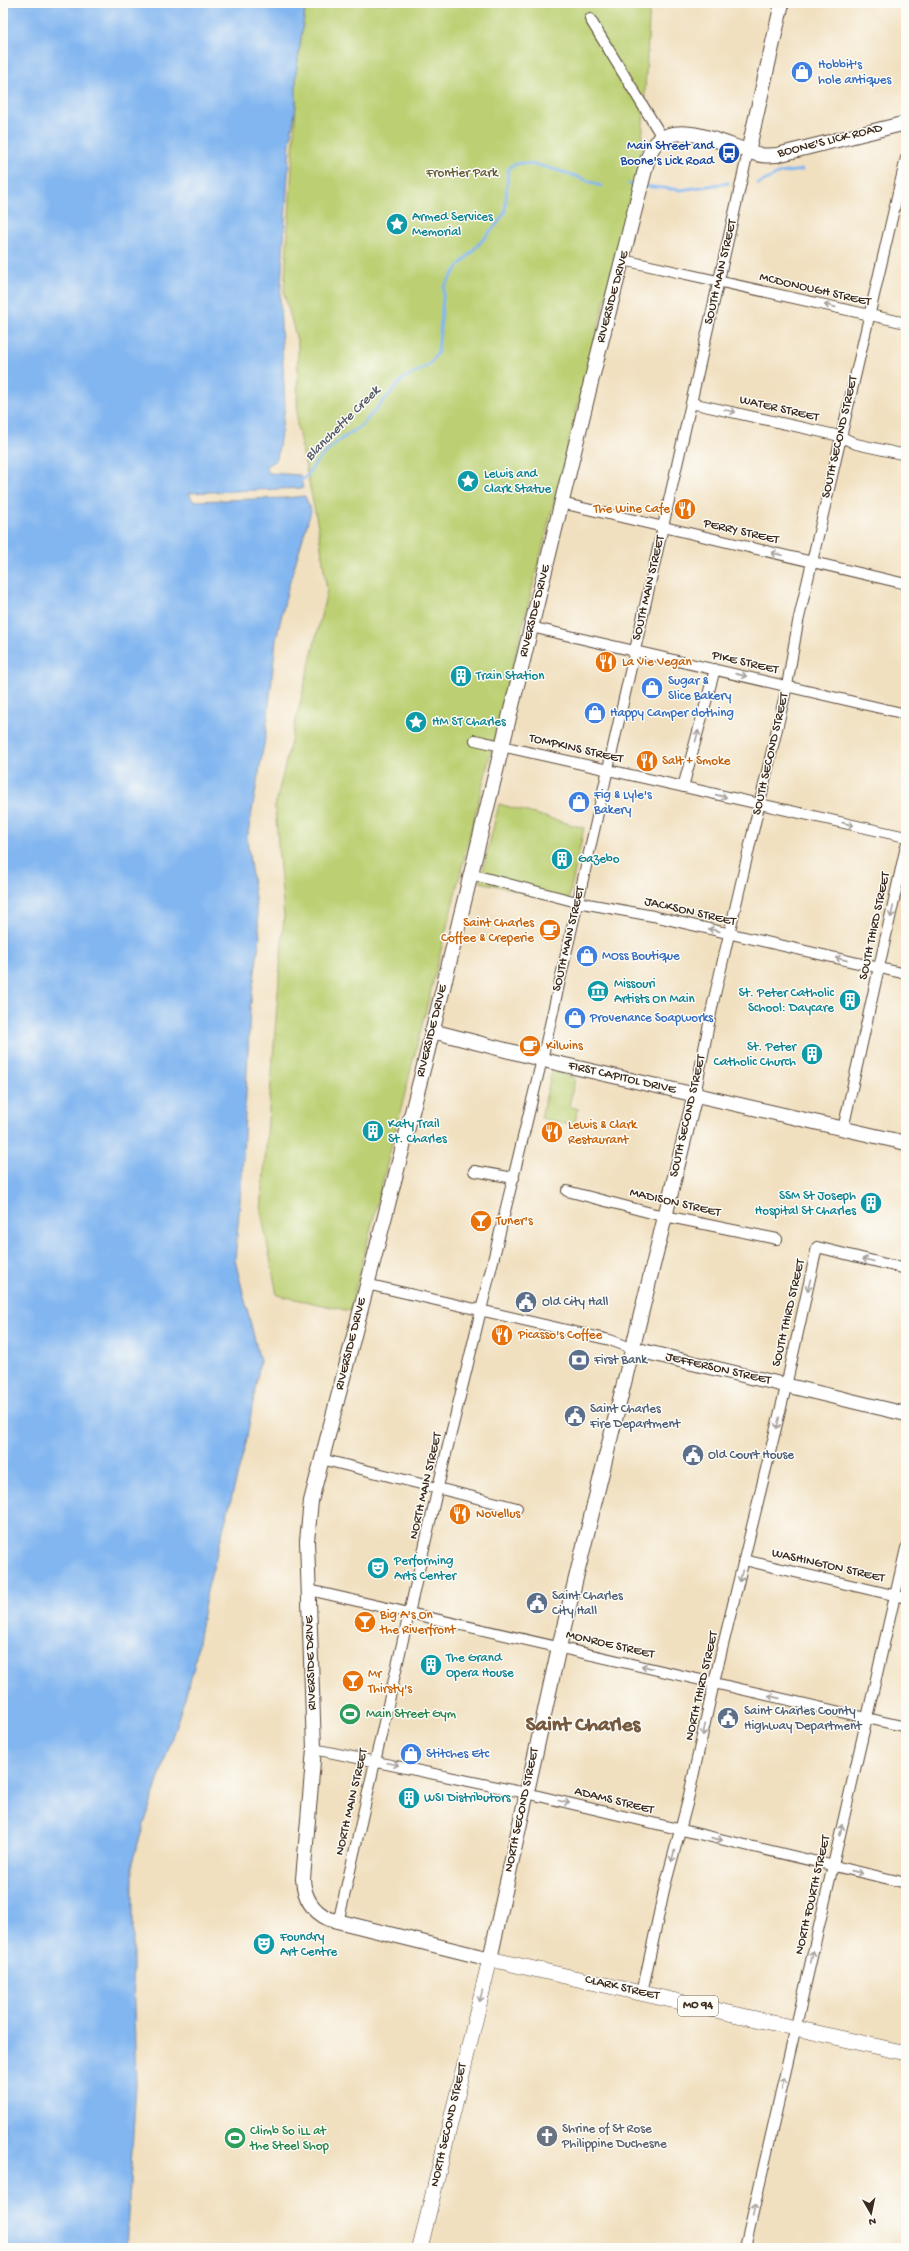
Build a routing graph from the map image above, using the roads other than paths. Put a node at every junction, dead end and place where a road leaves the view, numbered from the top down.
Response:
1 (782, 3) edge
2 (590, 19) dead end
3 (906, 123) edge
4 (662, 137) junction
5 (748, 152) junction
6 (906, 158) edge
7 (902, 194) edge
8 (623, 260) junction
9 (718, 281) junction
10 (868, 315) junction
11 (906, 323) edge
12 (691, 403) junction
13 (840, 436) junction
14 (906, 455) edge
15 (570, 505) dead end
16 (663, 528) junction
17 (812, 562) junction
18 (906, 584) edge
19 (531, 627) junction
20 (635, 650) junction
21 (715, 669) junction
22 (787, 686) junction
23 (906, 714) edge
24 (475, 740) dead end
25 (502, 746) junction
26 (608, 770) junction
27 (683, 787) junction
28 (759, 804) junction
29 (906, 837) edge
30 (906, 846) edge
31 (470, 874) junction
32 (577, 902) junction
33 (729, 934) junction
34 (879, 968) junction
35 (906, 974) edge
36 (432, 1031) junction
37 (542, 1059) junction
38 (695, 1095) junction
39 (843, 1130) junction
40 (906, 1143) edge
41 (474, 1171) dead end
42 (514, 1178) junction
43 (567, 1191) dead end
44 (665, 1216) junction
45 (777, 1239) dead end
46 (906, 1269) edge
47 (366, 1284) junction
48 (480, 1312) junction
49 (634, 1349) junction
50 (786, 1385) junction
51 (906, 1414) edge
52 (321, 1459) junction
53 (438, 1488) junction
54 (517, 1508) dead end
55 (906, 1548) edge
56 (744, 1560) junction
57 (309, 1590) junction
58 (894, 1595) junction
59 (906, 1598) edge
60 (409, 1612) junction
61 (559, 1646) junction
62 (714, 1683) junction
63 (866, 1718) junction
64 (906, 1727) edge
65 (314, 1749) junction
66 (374, 1760) junction
67 (526, 1793) junction
68 (680, 1830) junction
69 (833, 1867) junction
70 (906, 1883) edge
71 (338, 1923) junction
72 (490, 1959) junction
73 (642, 1993) junction
74 (796, 2028) junction
75 (906, 2053) edge
76 (420, 2248) edge
77 (745, 2248) edge

1 - 5 street, SOUTH MAIN STREET
2 - 4 street
3 - 5 street, BOONE'S LICK ROAD
4 - 5 street, BOONE'S LICK ROAD
4 - 8 street, RIVERSIDE DRIVE
5 - 9 street, SOUTH MAIN STREET
6 - 7 street, SOUTH SECOND STREET
7 - 10 street, SOUTH SECOND STREET
8 - 9 street, MCDONOUGH STREET
8 - 19 street, RIVERSIDE DRIVE
10 -> 9 street, MCDONOUGH STREET
9 - 12 street, SOUTH MAIN STREET
10 - 11 street, MCDONOUGH STREET
10 - 13 street, SOUTH SECOND STREET
12 -> 13 street, WATER STREET
12 - 16 street, SOUTH MAIN STREET
13 - 14 street, WATER STREET
13 - 17 street, SOUTH SECOND STREET
15 - 16 street, PERRY STREET
17 -> 16 street, PERRY STREET
16 - 20 street, SOUTH MAIN STREET
17 - 18 street, PERRY STREET
17 - 22 street, SOUTH SECOND STREET
19 - 20 street, PIKE STREET
19 - 25 street, RIVERSIDE DRIVE
20 - 21 street, PIKE STREET
20 - 26 street, SOUTH MAIN STREET
21 -> 22 street, PIKE STREET
27 -> 21 street
22 - 23 street, PIKE STREET
22 - 28 street, SOUTH SECOND STREET
24 - 25 street, TOMPKINS STREET
25 - 26 street, TOMPKINS STREET
25 - 31 street, RIVERSIDE DRIVE
26 - 27 street, TOMPKINS STREET
26 - 32 street, SOUTH MAIN STREET
27 -> 28 street, TOMPKINS STREET
28 -> 29 street, TOMPKINS STREET
28 - 33 street, SOUTH SECOND STREET
30 -> 34 street, SOUTH THIRD STREET
31 - 32 street, JACKSON STREET
31 - 36 street, RIVERSIDE DRIVE
33 -> 32 street, JACKSON STREET
32 - 37 street, SOUTH MAIN STREET
34 -> 33 street, JACKSON STREET
33 - 38 street, SOUTH SECOND STREET
34 - 35 street, JACKSON STREET
34 - 39 street, SOUTH THIRD STREET
36 - 37 street, FIRST CAPITOL DRIVE
36 - 47 street, RIVERSIDE DRIVE
37 - 38 street, FIRST CAPITOL DRIVE
37 - 42 street, SOUTH MAIN STREET
38 - 39 street, FIRST CAPITOL DRIVE
38 - 44 street, SOUTH SECOND STREET
39 - 40 street, FIRST CAPITOL DRIVE
41 - 42 street
42 - 48 street, SOUTH MAIN STREET
43 - 44 street, MADISON STREET
44 - 45 street, MADISON STREET
44 - 49 street, SOUTH SECOND STREET
46 -> 50 street, SOUTH THIRD STREET
47 - 48 street, JEFFERSON STREET
47 - 52 street, RIVERSIDE DRIVE
48 - 49 street, JEFFERSON STREET
48 - 53 street, NORTH MAIN STREET
49 - 50 street, JEFFERSON STREET
49 - 61 street, NORTH SECOND STREET
50 - 51 street, JEFFERSON STREET
50 -> 56 street, NORTH THIRD STREET
52 - 53 street
52 - 57 street, RIVERSIDE DRIVE
53 - 54 street
53 - 60 street, NORTH MAIN STREET
55 - 58 street, NORTH FOURTH STREET
56 - 58 street, WASHINGTON STREET
56 -> 62 street, NORTH THIRD STREET
57 - 60 street, MONROE STREET
57 - 65 street, RIVERSIDE DRIVE
58 - 59 street, WASHINGTON STREET
58 - 63 street, NORTH FOURTH STREET
60 - 61 street, MONROE STREET
60 - 66 street, NORTH MAIN STREET
62 -> 61 street, MONROE STREET
61 - 67 street, NORTH SECOND STREET
63 -> 62 street, MONROE STREET
62 -> 68 street, NORTH THIRD STREET
63 - 64 street, MONROE STREET
69 -> 63 street, NORTH FOURTH STREET
65 - 66 street, ADAMS STREET
65 - 71 street, RIVERSIDE DRIVE
66 -> 67 street, ADAMS STREET
66 - 71 street, NORTH MAIN STREET
67 -> 68 street, ADAMS STREET
67 - 72 street, NORTH SECOND STREET
68 -> 69 street, ADAMS STREET
68 -> 73 street, NORTH THIRD STREET
69 -> 70 street, ADAMS STREET
74 -> 69 street, NORTH FOURTH STREET
71 - 72 street, CLARK STREET
72 - 73 main road, CLARK STREET / MO 94
72 -> 76 main road, NORTH SECOND STREET
73 - 74 main road, CLARK STREET / MO 94
74 - 75 main road, CLARK STREET / MO 94
77 -> 74 street, NORTH FOURTH STREET

